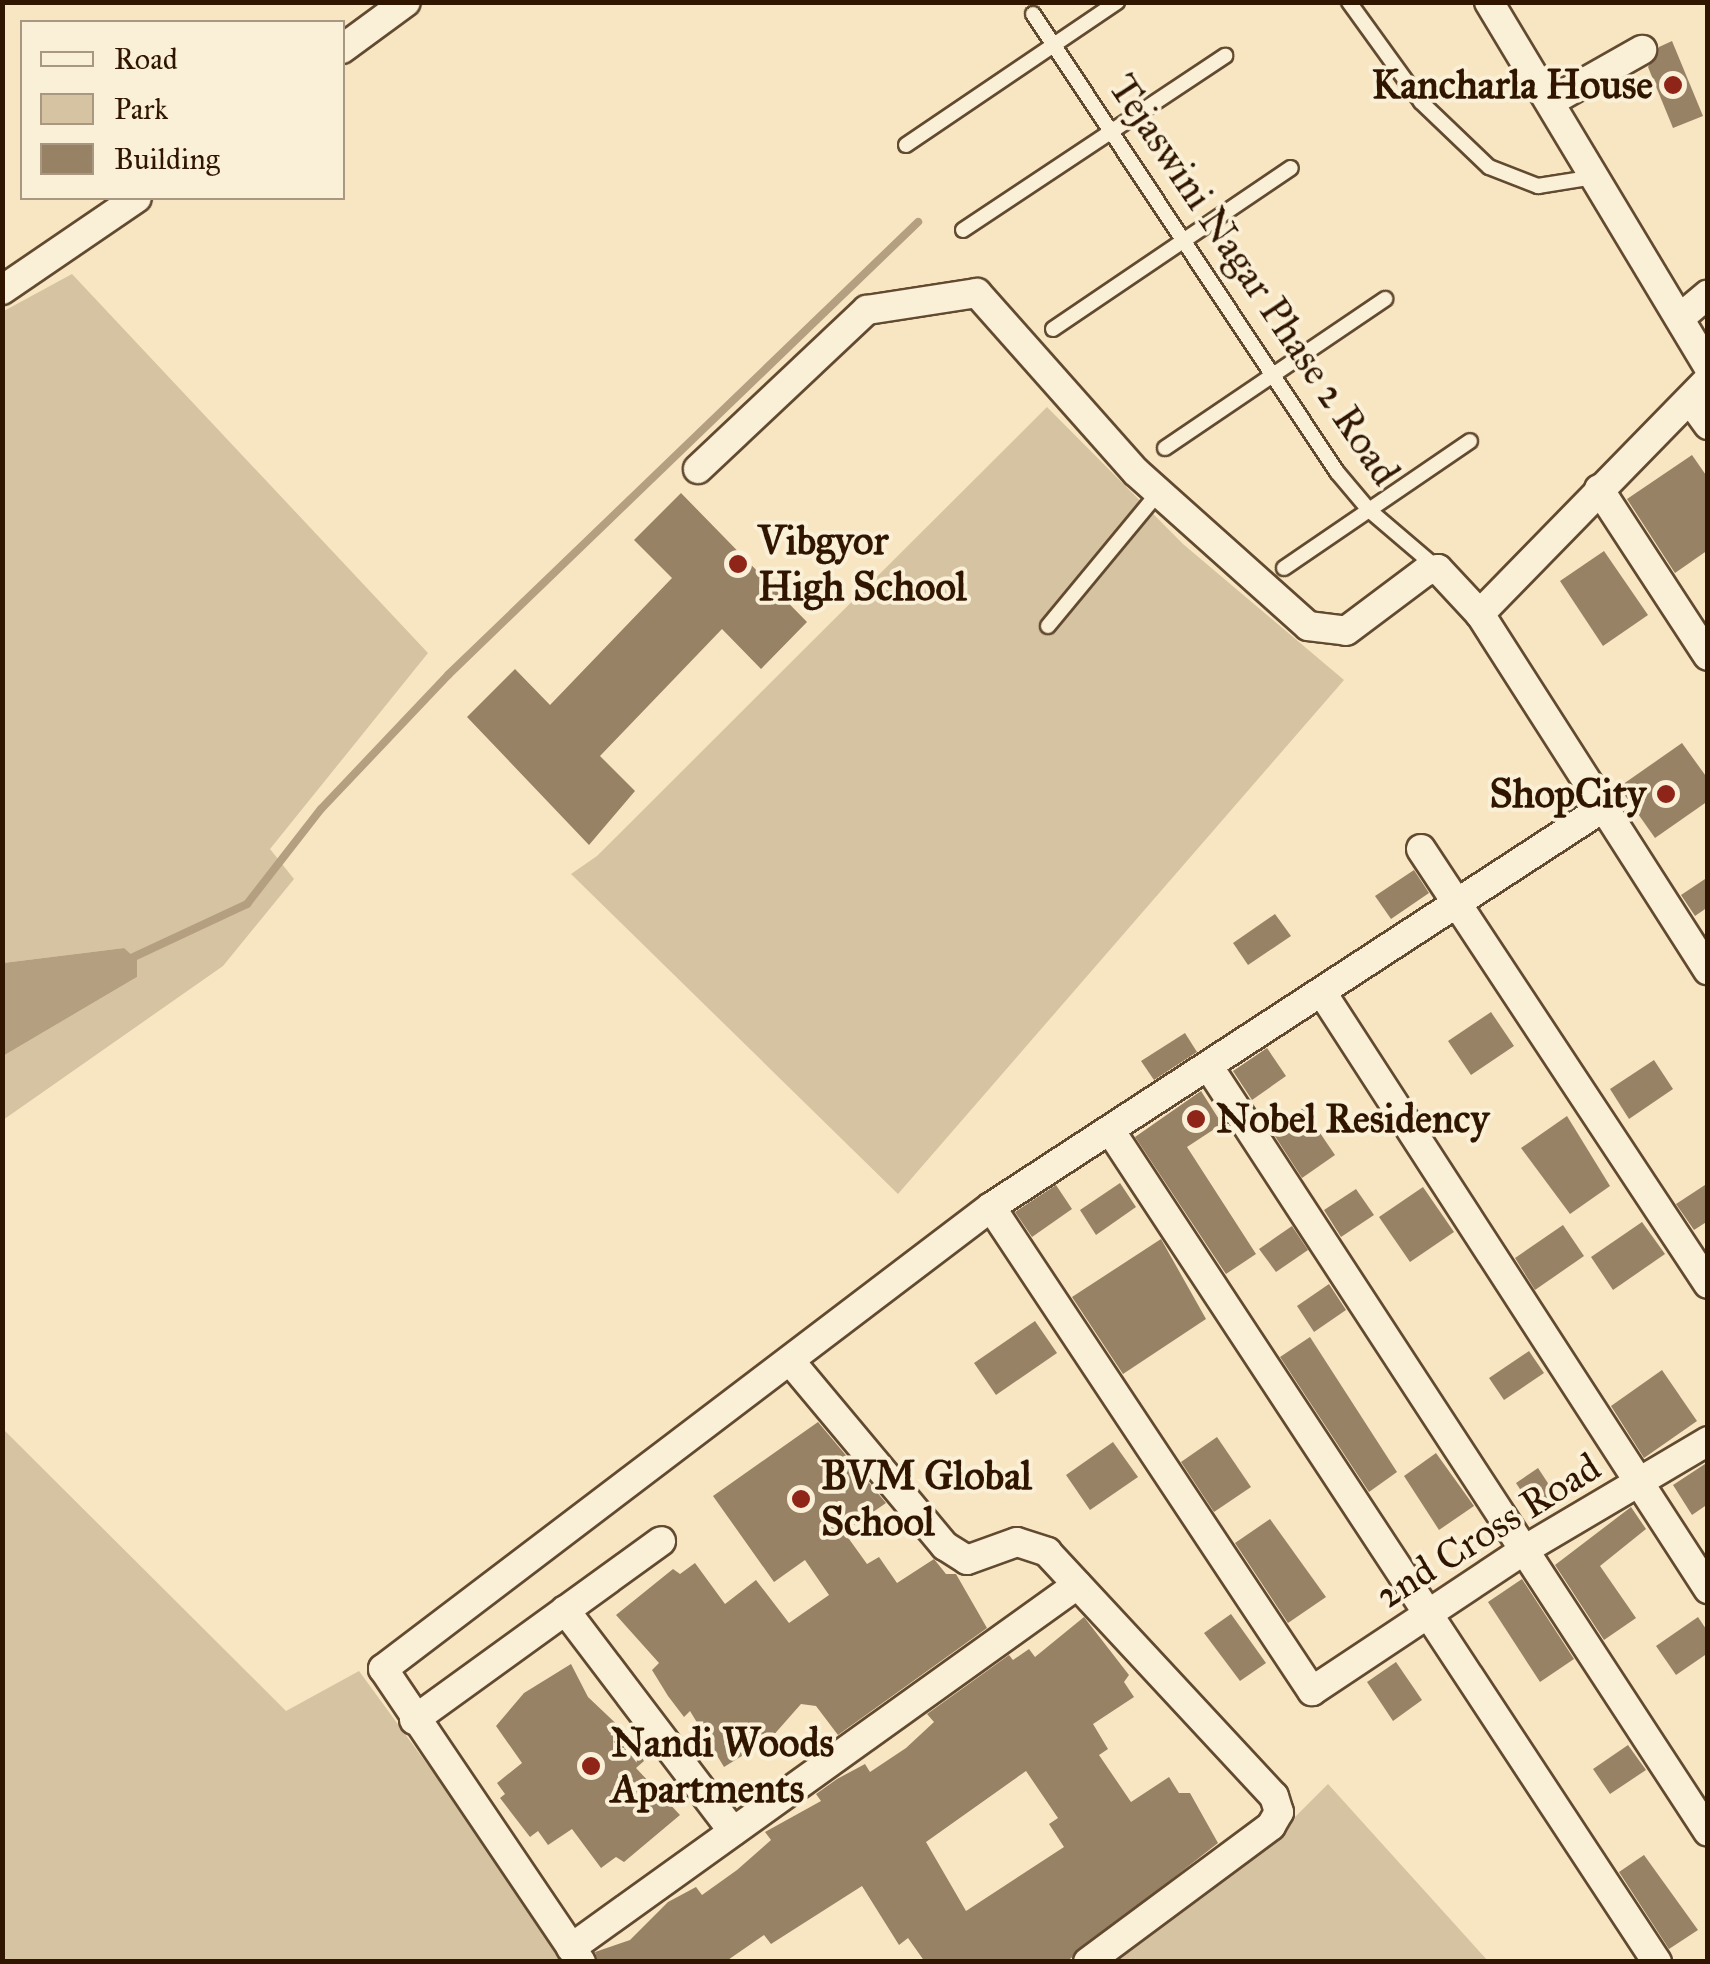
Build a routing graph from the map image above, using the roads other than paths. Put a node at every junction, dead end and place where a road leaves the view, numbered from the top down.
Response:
1 (406, 2) edge
2 (1117, 2) edge
3 (1349, 2) edge
4 (1489, 2) edge
5 (1032, 14) dead end
6 (1054, 46) junction
7 (345, 47) edge
8 (1642, 50) dead end
9 (1225, 56) dead end
10 (1550, 102) junction
11 (1111, 130) junction
12 (906, 145) dead end
13 (1291, 168) dead end
14 (1595, 176) junction
15 (133, 200) edge
16 (963, 230) dead end
17 (1185, 237) junction
18 (2, 290) edge
19 (1708, 294) edge
20 (1385, 299) dead end
21 (1693, 322) edge
22 (1054, 330) dead end
23 (1708, 366) edge
24 (1273, 380) junction
25 (1699, 390) edge
26 (1708, 425) edge
27 (1470, 441) dead end
28 (1166, 448) dead end
29 (698, 469) dead end
30 (1598, 489) junction
31 (1158, 492) junction
32 (1369, 510) junction
33 (1284, 568) dead end
34 (1438, 569) junction
35 (1480, 614) junction
36 (1048, 626) dead end
37 (1708, 656) edge
38 (1602, 810) junction
39 (1421, 849) dead end
40 (1458, 906) junction
41 (1708, 970) edge
42 (1323, 994) junction
43 (1209, 1067) junction
44 (1110, 1130) junction
45 (991, 1207) junction
46 (1708, 1284) edge
47 (791, 1362) junction
48 (1708, 1441) edge
49 (1638, 1483) junction
50 (660, 1541) dead end
51 (1524, 1550) junction
52 (1077, 1585) junction
53 (1708, 1589) edge
54 (565, 1610) junction
55 (1427, 1615) junction
56 (414, 1720) junction
57 (733, 1831) junction
58 (1708, 1832) edge
59 (576, 1955) edge
60 (1088, 1962) edge
61 (1657, 1962) edge

1 - 7 street
2 - 6 lane
3 - 14 lane
4 - 10 street
5 - 6 lane, Tejaswini Nagar Phase 2 Road
6 - 11 lane, Tejaswini Nagar Phase 2 Road
6 - 12 lane
8 - 10 street
9 - 11 lane
10 - 14 street
11 - 16 lane
11 - 17 lane, Tejaswini Nagar Phase 2 Road
13 - 17 lane
14 - 21 street
15 - 18 street
17 - 22 lane
17 - 24 lane, Tejaswini Nagar Phase 2 Road
19 - 21 street
20 - 24 lane
21 - 23 street
24 - 28 lane
24 - 32 lane, Tejaswini Nagar Phase 2 Road
25 - 26 street
25 - 30 street
27 - 32 lane
29 - 31 street
30 - 35 street
30 - 37 street
31 - 34 street
31 - 36 lane
32 - 33 lane
32 - 34 lane, Tejaswini Nagar Phase 2 Road
34 - 35 street
35 - 38 street
38 - 40 street
38 - 41 street
39 - 40 street
40 - 42 street
40 - 46 street
42 - 43 street
42 - 49 street
43 - 44 street
43 - 51 street
44 - 45 street
44 - 55 street
45 - 47 street
45 - 55 street, 2nd Cross Road
47 - 52 street
47 - 56 street
48 - 49 street, 2nd Cross Road
49 - 51 street, 2nd Cross Road
49 - 53 street
50 - 54 street
51 - 55 street, 2nd Cross Road
51 - 58 street
52 - 57 street
52 - 60 street
54 - 56 street
54 - 57 street
55 - 61 street
56 - 59 street
57 - 59 street

